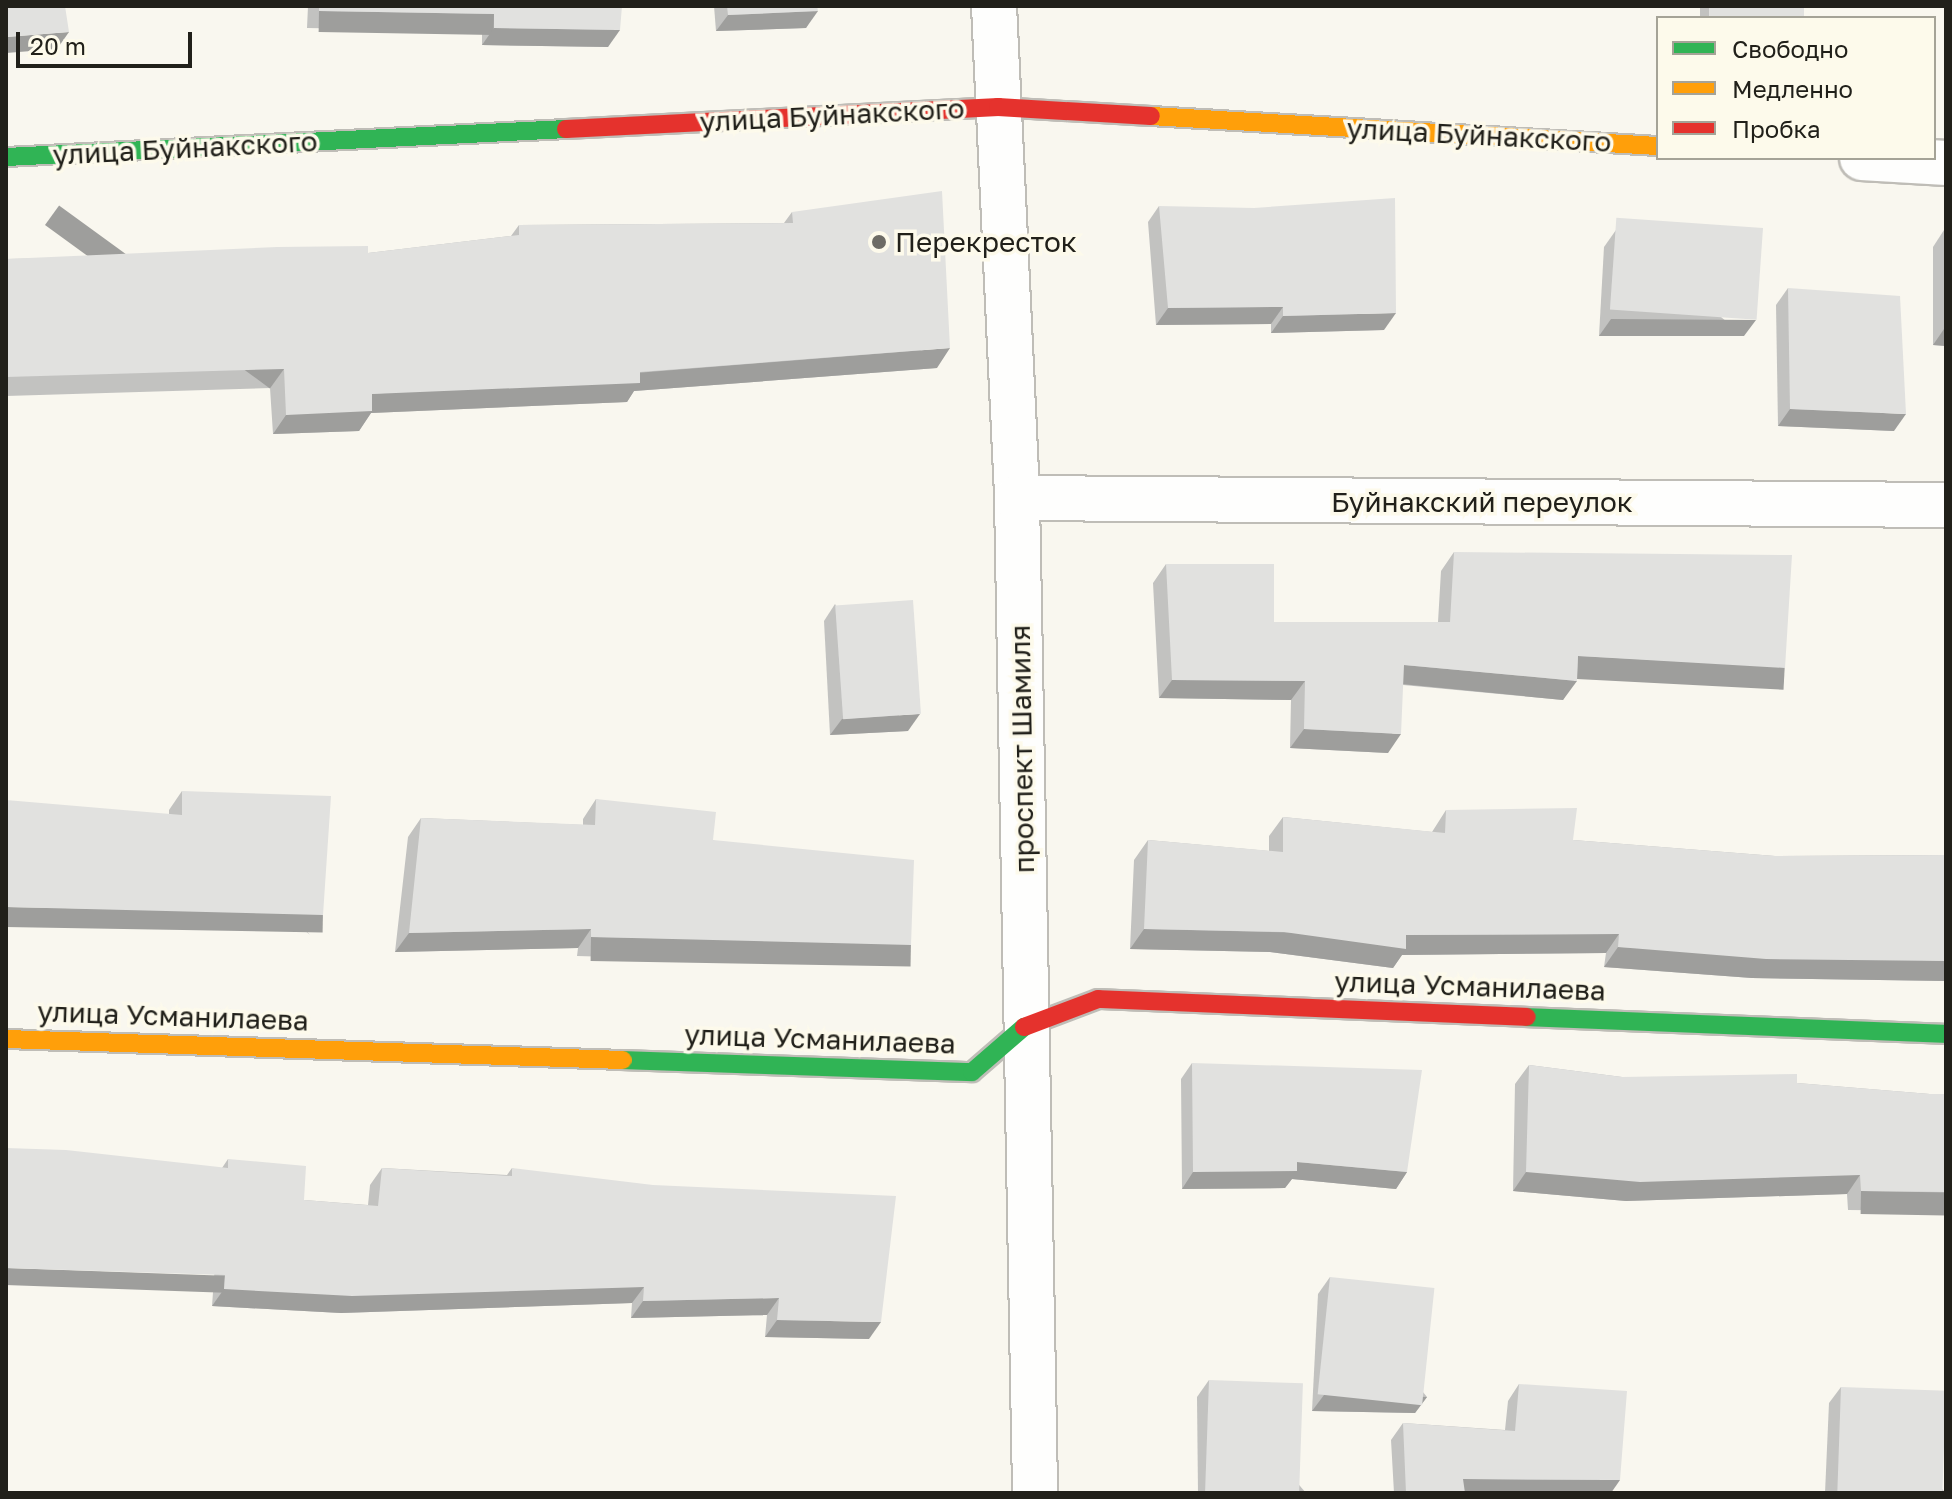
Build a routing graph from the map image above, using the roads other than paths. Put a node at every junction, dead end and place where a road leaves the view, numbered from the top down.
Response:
1 (994, 6) edge
2 (998, 107) junction
3 (1656, 146) edge
4 (6, 157) edge
5 (1896, 160) edge
6 (1946, 163) edge
7 (1017, 498) junction
8 (1946, 505) edge
9 (1027, 1025) junction
10 (1946, 1034) edge
11 (6, 1039) edge
12 (1035, 1493) edge

1 - 2 street, проспект Шамиля
2 - 3 street, улица Буйнакского
2 - 4 street, улица Буйнакского
2 - 7 street, проспект Шамиля
5 - 6 street
7 - 8 street, Буйнакский переулок
7 - 9 street, проспект Шамиля
9 - 10 street, улица Усманилаева
9 - 11 street, улица Усманилаева
9 - 12 street, проспект Шамиля

